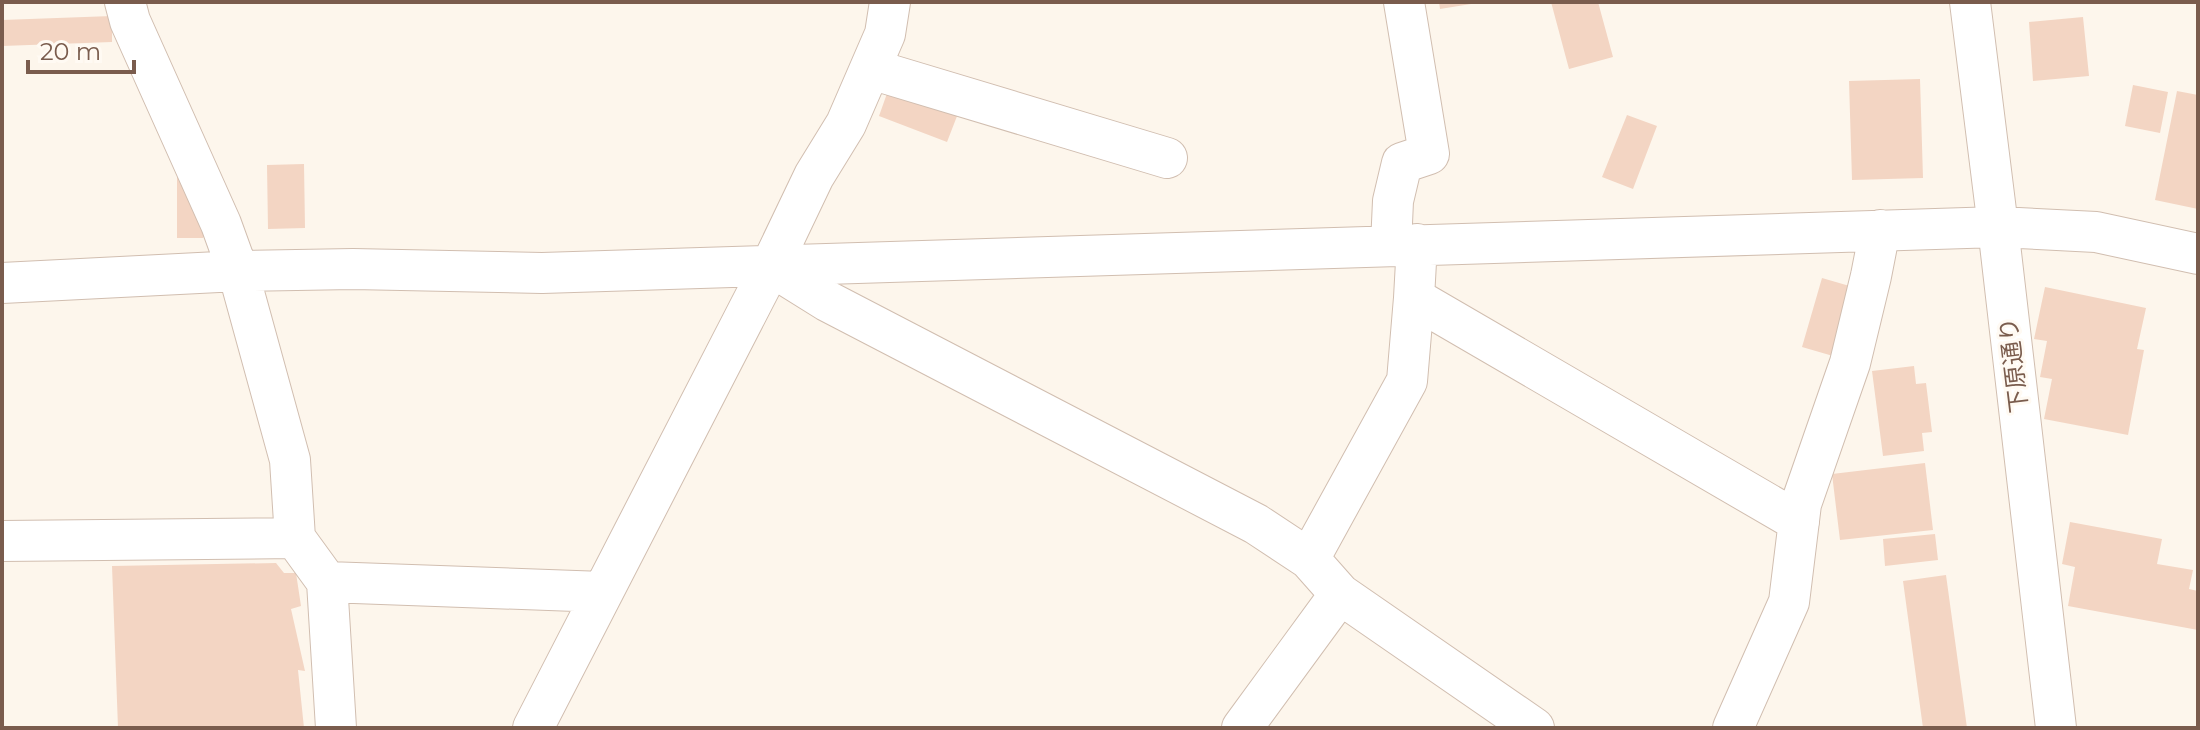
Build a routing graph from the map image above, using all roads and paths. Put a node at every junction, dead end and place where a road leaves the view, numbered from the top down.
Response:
1 (125, 2) edge
2 (890, 2) edge
3 (1404, 2) edge
4 (1970, 2) edge
5 (871, 69) junction
6 (1167, 158) dead end
7 (1998, 227) junction
8 (1880, 230) junction
9 (1404, 245) junction
10 (2198, 254) edge
11 (771, 266) junction
12 (238, 271) junction
13 (2, 283) edge
14 (1414, 298) junction
15 (1799, 522) junction
16 (295, 538) junction
17 (2, 541) edge
18 (1309, 559) junction
19 (327, 582) junction
20 (603, 592) junction
21 (1340, 594) junction
22 (336, 728) edge
23 (533, 728) edge
24 (1242, 728) edge
25 (1534, 728) edge
26 (1733, 728) edge
27 (2056, 728) edge

1 - 12 street
2 - 5 street
3 - 9 street
4 - 7 street, 下原通り
5 - 6 street
5 - 11 street
7 - 8 street
7 - 10 street
7 - 27 street, 下原通り
8 - 9 street
8 - 15 street
9 - 11 street
9 - 14 street
11 - 12 street
11 - 18 street
11 - 20 street
12 - 13 street
12 - 16 street
14 - 15 street
14 - 18 street
15 - 26 street
16 - 17 street
16 - 19 street
18 - 21 street
19 - 20 street
19 - 22 street
20 - 23 street
21 - 24 street
21 - 25 street

